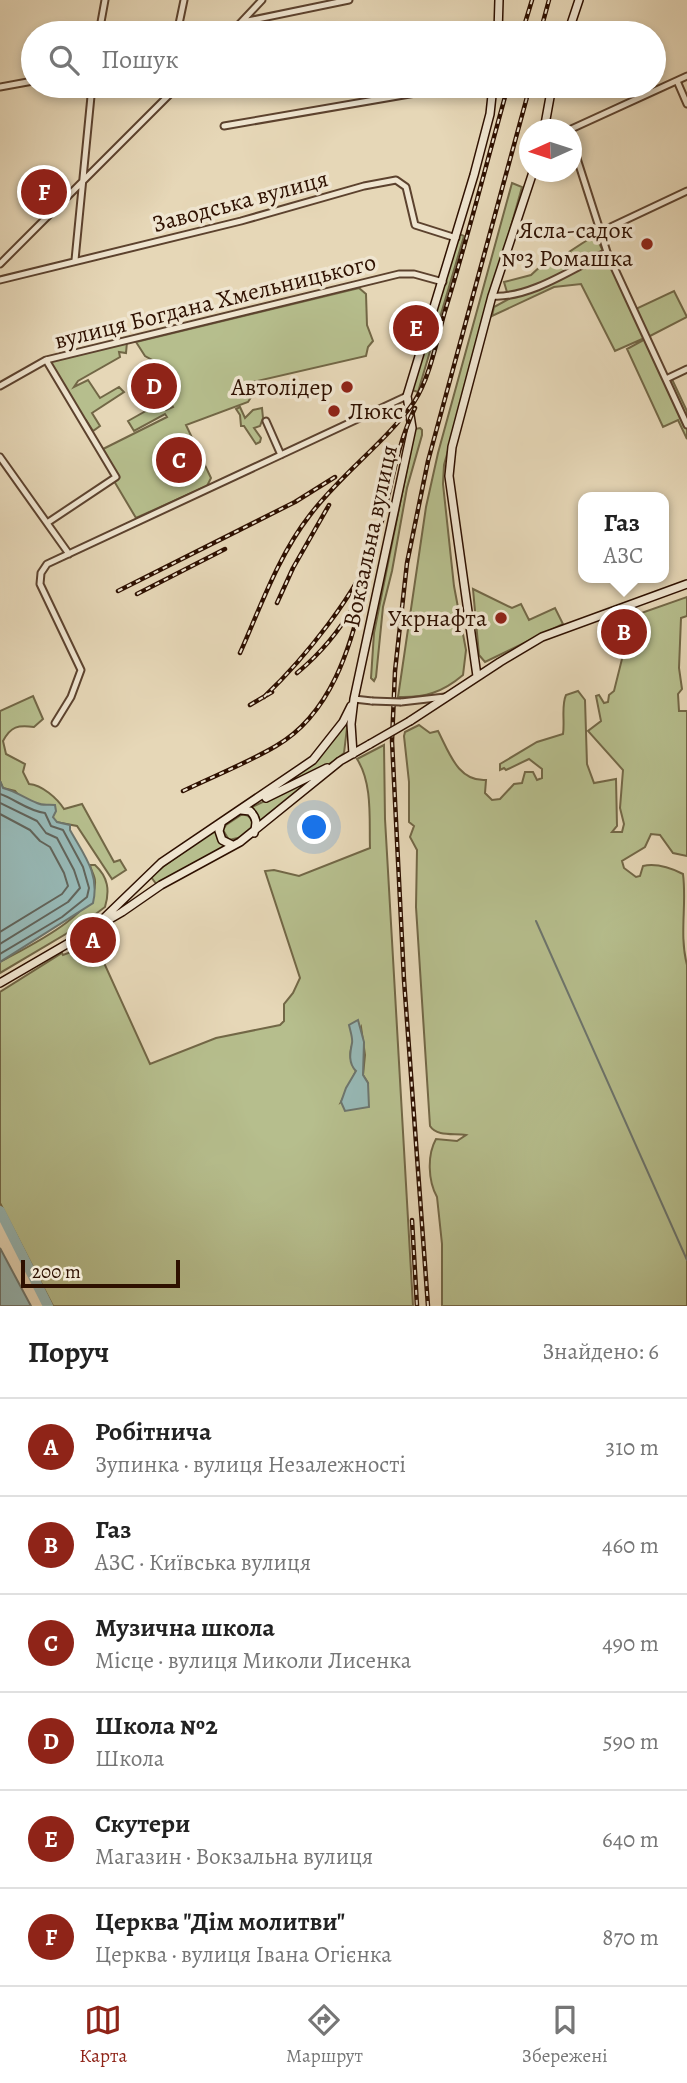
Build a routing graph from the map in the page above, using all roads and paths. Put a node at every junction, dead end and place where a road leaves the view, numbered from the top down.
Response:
1 (105, 0) edge
2 (184, 0) edge
3 (262, 0) edge
4 (349, 0) edge
5 (499, 0) edge
6 (579, 0) edge
7 (101, 21) edge
8 (180, 21) edge
9 (244, 21) edge
10 (248, 21) edge
11 (498, 21) edge
12 (572, 21) edge
13 (687, 76) edge
14 (677, 81) junction
15 (21, 83) edge
16 (666, 86) edge
17 (0, 87) edge
18 (91, 98) edge
19 (166, 98) edge
20 (388, 98) edge
21 (491, 98) edge
22 (550, 98) edge
23 (640, 98) edge
24 (687, 104) edge
25 (547, 119) edge
26 (582, 124) edge
27 (224, 127) dead end
28 (582, 175) edge
29 (530, 182) edge
30 (81, 183) junction
31 (687, 191) edge
32 (600, 232) junction
33 (456, 238) junction
34 (607, 252) junction
35 (75, 260) junction
36 (0, 264) edge
37 (0, 280) edge
38 (443, 282) junction
39 (492, 296) junction
40 (47, 360) junction
41 (687, 369) edge
42 (666, 379) junction
43 (0, 386) edge
44 (407, 396) junction
45 (266, 421) dead end
46 (687, 425) edge
47 (281, 455) junction
48 (0, 457) edge
49 (47, 523) junction
50 (69, 554) junction
51 (687, 584) edge
52 (477, 676) junction
53 (448, 697) junction
54 (354, 699) junction
55 (55, 723) dead end
56 (353, 754) junction
57 (340, 761) junction
58 (240, 810) junction
59 (221, 824) junction
60 (254, 832) junction
61 (232, 845) junction
62 (97, 925) junction
63 (0, 983) edge

1 - 7 street
2 - 8 street
3 - 9 street
4 - 10 street
5 - 11 street
6 - 12 street
13 - 14 street
14 - 16 street
14 - 24 street
15 - 17 street
18 - 30 street
19 - 30 street
20 - 27 street
21 - 33 street, Вокзальна вулиця
22 - 25 street
23 - 26 street
28 - 32 street
29 - 39 street
30 - 35 street
30 - 36 street
31 - 32 street
32 - 34 street
33 - 35 street, Заводська вулиця
33 - 38 street, Вокзальна вулиця
34 - 39 street
34 - 42 street
35 - 37 street, Заводська вулиця
38 - 40 street, вулиця Богдана Хмельницького
38 - 44 street, Вокзальна вулиця
39 - 52 street
40 - 43 street, вулиця Богдана Хмельницького
40 - 49 street
41 - 42 street
42 - 46 street
44 - 47 street
44 - 54 street, Вокзальна вулиця
45 - 47 street
47 - 50 street
48 - 49 street
49 - 50 street
50 - 55 street
51 - 52 street
52 - 53 street
53 - 54 street, bridge
53 - 56 street, bridge
54 - 56 street, Вокзальна вулиця
54 - 58 street
56 - 57 street
57 - 58 street
57 - 60 street
58 - 59 street
58 - 60 street
59 - 61 street
59 - 62 street
60 - 61 street
61 - 62 street
62 - 63 street

